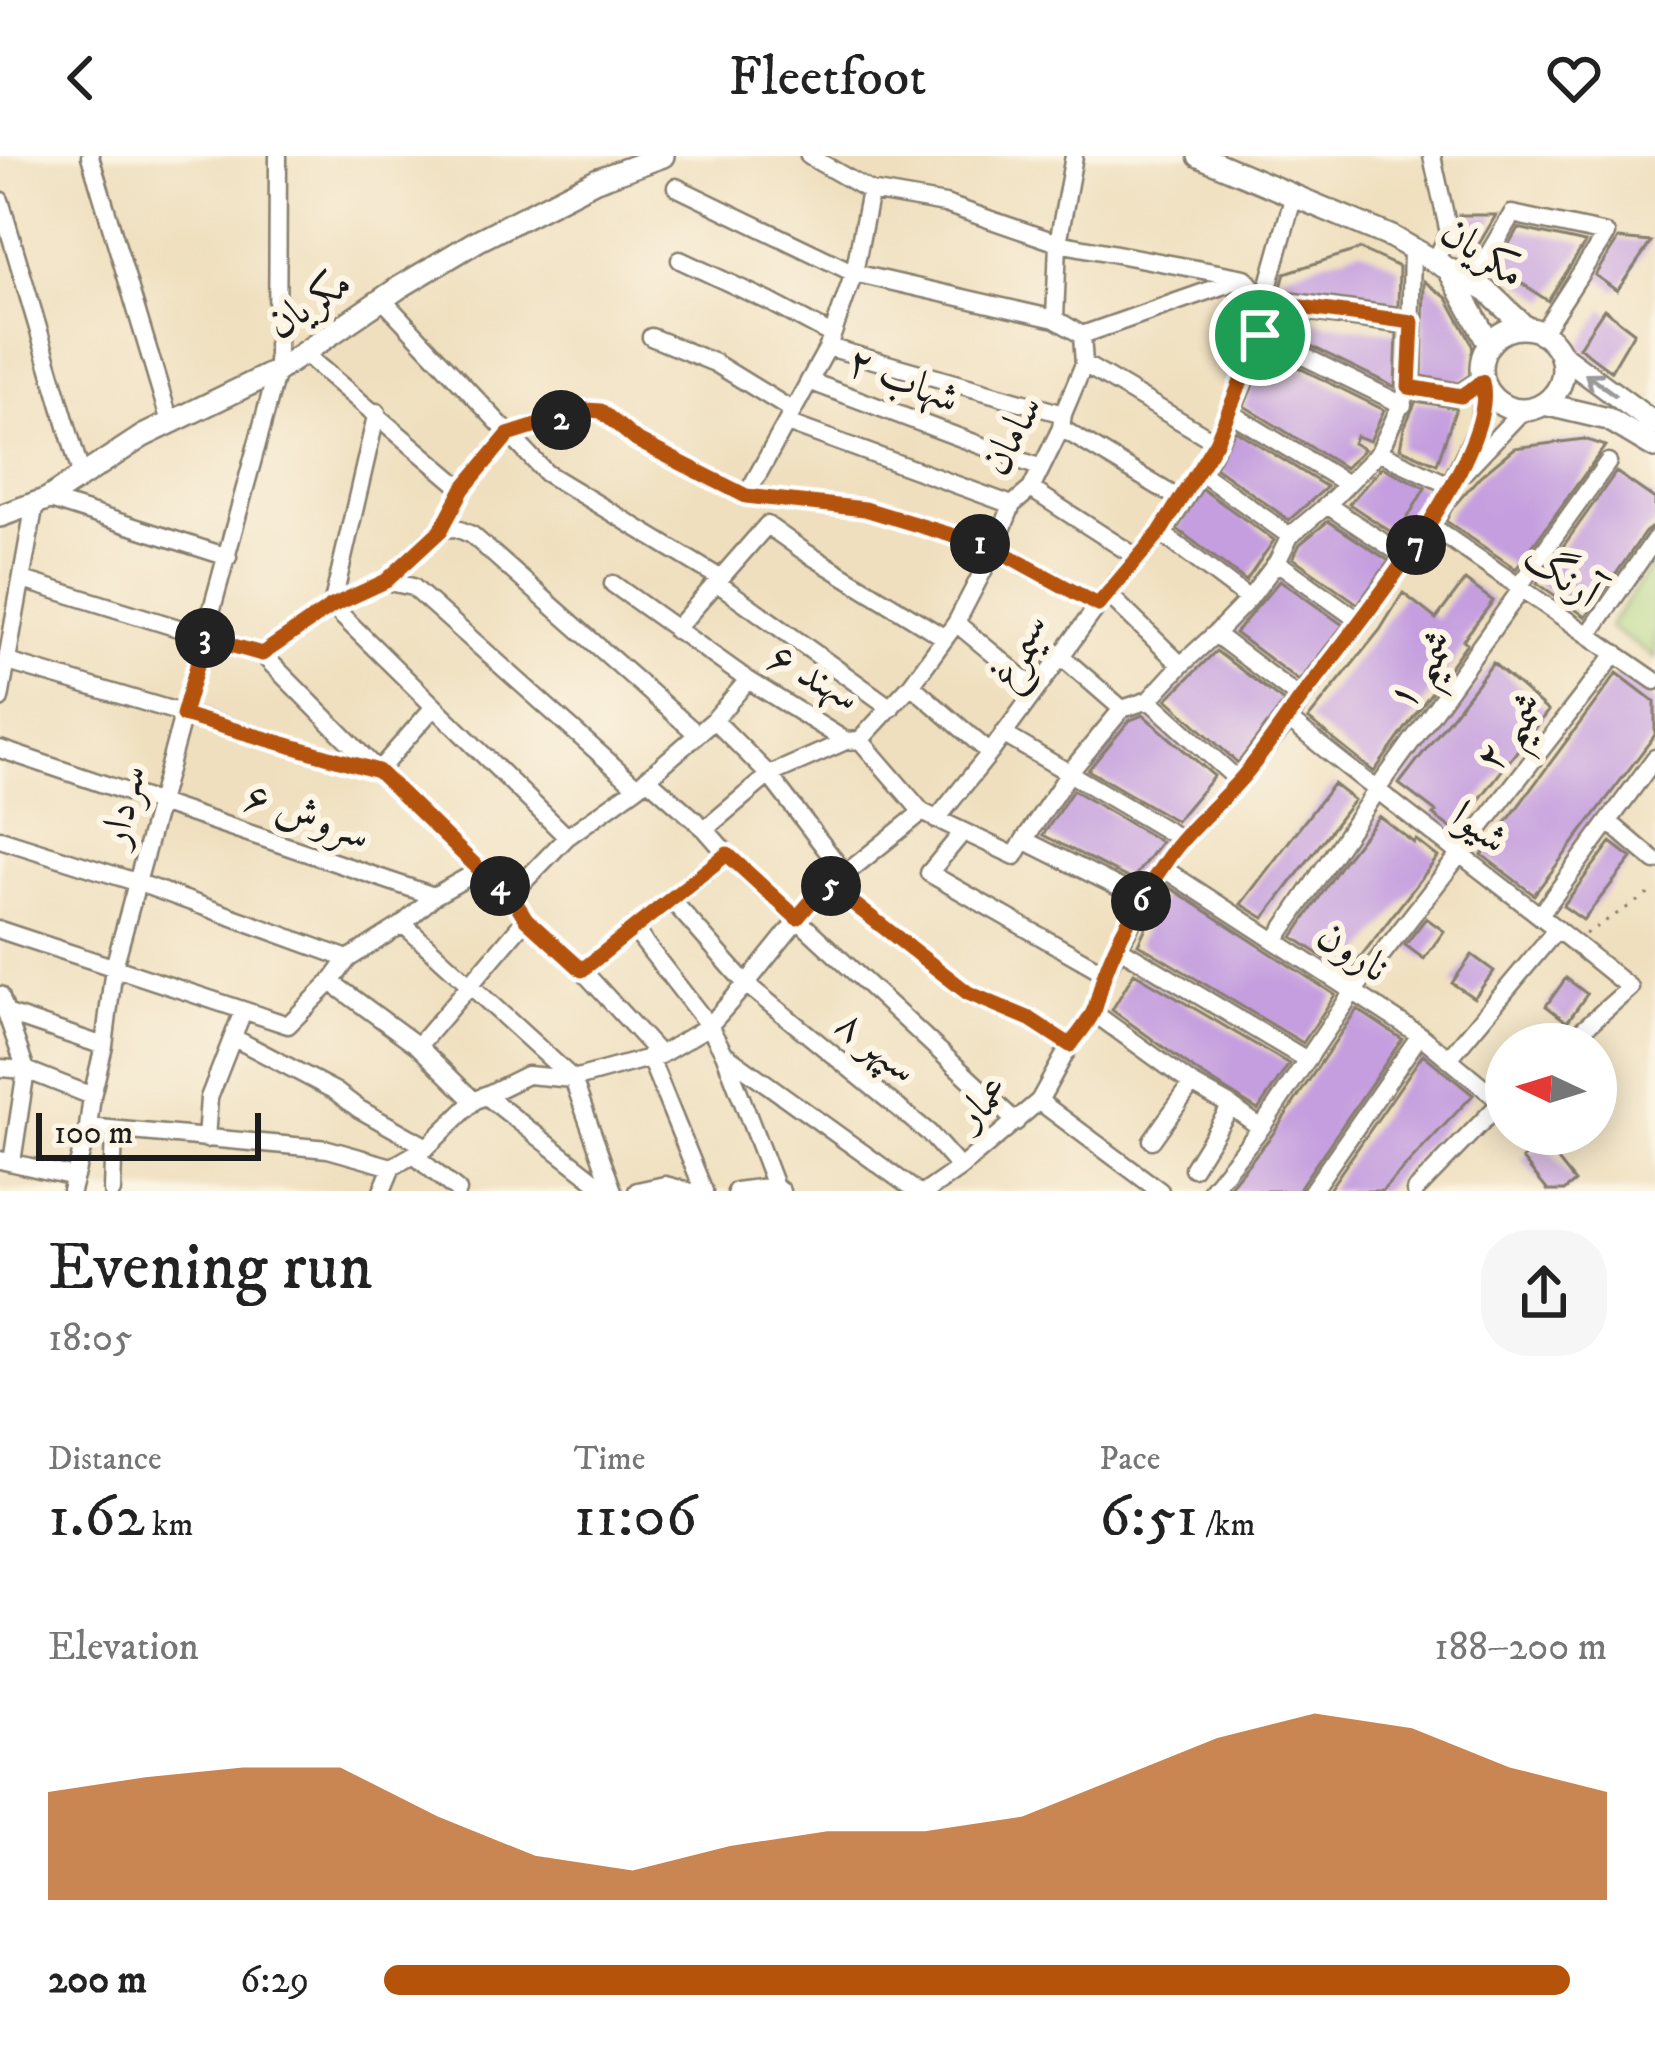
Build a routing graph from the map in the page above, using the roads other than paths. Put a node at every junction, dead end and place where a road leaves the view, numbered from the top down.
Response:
1 (90, 156) edge
2 (278, 156) edge
3 (663, 156) edge
4 (808, 156) edge
5 (1074, 156) edge
6 (1199, 156) edge
7 (1432, 156) edge
8 (676, 187) dead end
9 (870, 191) junction
10 (1294, 195) junction
11 (0, 200) edge
12 (1058, 243) junction
13 (1412, 249) junction
14 (680, 260) dead end
15 (1442, 268) junction
16 (854, 273) junction
17 (1245, 278) junction
18 (1472, 282) junction
19 (382, 299) junction
20 (1264, 302) junction
21 (1055, 319) junction
22 (1412, 322) junction
23 (1534, 330) junction
24 (1082, 335) junction
25 (1260, 335) junction
26 (651, 337) dead end
27 (830, 341) junction
28 (1489, 344) junction
29 (303, 352) junction
30 (1560, 355) junction
31 (1084, 364) junction
32 (277, 371) junction
33 (809, 381) junction
34 (1484, 385) junction
35 (1406, 396) junction
36 (1533, 407) junction
37 (1229, 412) junction
38 (377, 414) junction
39 (790, 417) junction
40 (1648, 419) edge
41 (1062, 421) junction
42 (170, 422) junction
43 (508, 435) junction
44 (1216, 442) junction
45 (1655, 446) edge
46 (1379, 452) junction
47 (1608, 462) dead end
48 (1041, 468) junction
49 (1197, 470) junction
50 (82, 477) junction
51 (1347, 484) junction
52 (1451, 486) junction
53 (463, 489) junction
54 (1031, 489) junction
55 (746, 496) junction
56 (1181, 500) junction
57 (41, 501) junction
58 (1012, 505) junction
59 (1328, 505) junction
60 (0, 516) edge
61 (766, 525) junction
62 (1430, 525) junction
63 (441, 530) junction
64 (1160, 532) junction
65 (1290, 536) junction
66 (1655, 538) edge
67 (994, 548) junction
68 (228, 557) junction
69 (1138, 558) junction
70 (1407, 558) junction
71 (1276, 562) junction
72 (23, 580) junction
73 (718, 580) junction
74 (386, 581) junction
75 (1521, 587) junction
76 (620, 589) dead end
77 (1103, 599) junction
78 (1249, 599) junction
79 (332, 606) junction
80 (1360, 622) junction
81 (675, 630) junction
82 (951, 631) junction
83 (1215, 634) junction
84 (1589, 634) junction
85 (205, 638) junction
86 (1616, 653) junction
87 (262, 654) junction
88 (1061, 656) junction
89 (8, 662) junction
90 (1180, 665) junction
91 (748, 680) junction
92 (1655, 681) edge
93 (911, 686) junction
94 (1036, 689) junction
95 (0, 699) edge
96 (1301, 699) junction
97 (1149, 700) junction
98 (434, 708) junction
99 (891, 708) junction
100 (1122, 709) junction
101 (183, 715) junction
102 (1289, 719) junction
103 (714, 720) junction
104 (696, 734) junction
105 (1003, 734) junction
106 (853, 740) junction
107 (0, 749) edge
108 (990, 753) junction
109 (1652, 770) edge
110 (378, 771) junction
111 (1070, 772) junction
112 (769, 775) junction
113 (1239, 781) junction
114 (642, 782) junction
115 (1376, 791) junction
116 (158, 801) junction
117 (929, 816) junction
118 (1609, 822) junction
119 (705, 829) junction
120 (963, 832) junction
121 (567, 838) junction
122 (1181, 838) junction
123 (0, 839) edge
124 (1024, 840) junction
125 (727, 854) junction
126 (1459, 854) junction
127 (1655, 861) edge
128 (1162, 867) junction
129 (480, 870) junction
130 (845, 874) junction
131 (139, 883) junction
132 (827, 883) junction
133 (511, 895) junction
134 (434, 896) junction
135 (670, 898) junction
136 (1142, 899) junction
137 (1540, 915) junction
138 (797, 918) junction
139 (526, 919) junction
140 (403, 924) junction
141 (633, 928) junction
142 (1557, 928) junction
143 (0, 930) edge
144 (1275, 941) junction
145 (1118, 946) junction
146 (348, 959) junction
147 (114, 968) junction
148 (582, 970) junction
149 (1105, 973) junction
150 (331, 982) junction
151 (469, 985) junction
152 (746, 985) junction
153 (1352, 993) junction
154 (2, 1000) edge
155 (243, 1011) junction
156 (1094, 1013) junction
157 (1590, 1023) edge
158 (709, 1026) junction
159 (1420, 1035) junction
160 (234, 1038) junction
161 (1070, 1045) junction
162 (104, 1046) junction
163 (418, 1046) junction
164 (724, 1053) junction
165 (655, 1055) junction
166 (1450, 1057) junction
167 (1307, 1060) junction
168 (0, 1068) edge
169 (26, 1070) junction
170 (573, 1078) junction
171 (1192, 1084) junction
172 (1485, 1085) edge
173 (92, 1096) junction
174 (480, 1098) junction
175 (1039, 1102) junction
176 (1232, 1106) junction
177 (1485, 1118) edge
178 (1016, 1122) junction
179 (88, 1127) junction
180 (1261, 1128) junction
181 (114, 1131) junction
182 (206, 1139) junction
183 (1152, 1140) dead end
184 (421, 1151) junction
185 (6, 1161) edge
186 (392, 1167) junction
187 (960, 1168) junction
188 (1193, 1168) dead end
189 (73, 1184) edge
190 (778, 1189) edge
191 (112, 1191) edge
192 (382, 1191) edge
193 (458, 1191) edge
194 (611, 1191) edge
195 (638, 1191) edge
196 (688, 1191) edge
197 (704, 1191) edge
198 (736, 1191) edge
199 (916, 1191) edge
200 (927, 1191) edge
201 (1160, 1191) edge
202 (1210, 1191) edge
203 (1312, 1191) edge
204 (1415, 1191) edge

1 - 42 street
2 - 32 street, سردار
3 - 19 main road, مکریان
4 - 9 street
5 - 12 street
6 - 10 main road, مکریان
7 - 15 street
8 - 16 street
9 - 12 street
9 - 16 street
10 - 13 main road, مکریان
10 - 20 street, سیمرغ
11 - 50 street
12 - 17 street
12 - 21 street
13 - 15 main road, مکریان
13 - 22 street
14 - 27 street
15 - 18 main road, مکریان
15 - 28 main road
16 - 21 street
16 - 27 street
17 - 20 street
17 - 24 street
18 - 23 main road, مکریان
18 - 23 street
19 - 29 main road, مکریان
19 - 43 street
20 - 22 street
20 - 25 street, سیمرغ
21 - 24 street
22 - 35 street
23 - 28 main road
23 - 30 main road
24 - 31 street, سامان
25 - 35 street
25 - 37 street, سیمرغ
26 - 39 street
27 - 33 street
27 - 41 street
28 - 34 main road
29 - 32 main road, مکریان
29 - 38 street
30 - 36 main road
40 -> 30 main road
31 - 41 street, سامان
31 - 44 street
32 - 42 main road, مکریان
32 - 68 street, سردار
33 - 39 street
33 - 48 street, شهاب ۲
34 - 35 street
34 - 36 main road
34 - 52 street, عمار
35 - 46 street
36 - 45 main road
36 - 52 street
37 - 44 street, سیمرغ
37 - 51 street
38 - 53 street
38 - 79 street
39 - 55 street
39 - 58 street
41 - 48 street, سامان
41 - 56 street
42 - 50 main road, مکریان
43 - 53 street
43 - 55 street
43 - 73 street
44 - 49 street, سیمرغ
46 - 51 street
46 - 52 street
47 - 75 street, شمیم ۱
48 - 54 street, سامان
49 - 56 street, سیمرغ
49 - 65 street
50 - 57 main road, مکریان
51 - 59 street
52 - 62 street, عمار
53 - 63 street
54 - 58 street, سامان
54 - 69 street
55 - 61 street
55 - 67 street
56 - 64 street, سیمرغ
57 - 60 main road, مکریان
57 - 68 street
57 - 72 street
58 - 67 street, سامان
59 - 65 street
59 - 70 street
61 - 73 street
61 - 82 street
62 - 70 street, عمار
62 - 75 street, آرنگ
63 - 74 street
63 - 104 street
64 - 69 street, سیمرغ
64 - 78 street
65 - 71 street
66 - 84 street
67 - 77 street
67 - 82 street, سامان
68 - 85 street, سردار
69 - 77 street, سیمرغ
70 - 80 street, عمار
71 - 78 street
71 - 80 street
72 - 85 street
72 - 89 street
73 - 81 street
73 - 99 street
74 - 79 street
74 - 114 street
75 - 84 street, آرنگ
75 - 115 street, شمیم ۱
76 - 81 street, سهند ۶
77 - 88 street, سیمرغ
77 - 90 street
78 - 83 street
79 - 87 street
79 - 98 street
80 - 96 street, عمار
81 - 91 street, سهند ۶
82 - 93 street, سامان
82 - 94 street
83 - 90 street
83 - 96 street
84 - 86 street, آرنگ
85 - 87 street
85 - 101 street, سردار
86 - 92 street, آرنگ
86 - 126 street, شمیم ۲
87 - 110 street
88 - 94 street, سیمرغ
88 - 100 street
89 - 95 street
89 - 101 street
90 - 97 street
91 - 103 street
91 - 106 street, سهند ۶
93 - 99 street, سامان
93 - 108 street
94 - 105 street, سیمرغ
96 - 102 street, عمار
97 - 100 street
97 - 113 street
98 - 110 street
98 - 121 street
99 - 106 street, سامان
100 - 111 street
101 - 110 street
101 - 116 street, سردار
102 - 113 street, عمار
102 - 115 street, شیوا
103 - 104 street
103 - 112 street
104 - 114 street
105 - 108 street, سیمرغ
105 - 111 street
106 - 112 street
106 - 117 street, سهند ۶
107 - 116 street, سروش ۶
108 - 117 street, سیمرغ
109 - 118 street
110 - 129 street
111 - 122 street
111 - 124 street
112 - 119 street
112 - 130 street
113 - 122 street, عمار
114 - 119 street
114 - 121 street
115 - 126 street, شیوا
115 - 144 street, شمیم ۱
116 - 131 street, سردار
116 - 134 street, سروش ۶
117 - 120 street, سهند ۶
117 - 130 street, سیمرغ
118 - 127 street
118 - 137 street
119 - 125 street
120 - 124 street, سهند ۶
120 - 149 street
121 - 133 street
122 - 128 street, عمار
123 - 131 street
124 - 136 street, سهند ۶
125 - 135 street
125 - 138 street
126 - 137 street, شیوا
126 - 153 street, شمیم ۲
128 - 136 street, عمار
128 - 144 street, نارون
129 - 133 street
129 - 134 street
130 - 132 street, سیمرغ
131 - 146 street
131 - 147 street, سردار
132 - 138 street
132 - 161 street
133 - 139 street
134 - 140 street
135 - 141 street
135 - 152 street, سپهر ۸
136 - 145 street, عمار
137 - 142 street, شیوا
138 - 152 street
138 - 178 street
139 - 148 street
139 - 151 street
140 - 146 street
140 - 151 street
141 - 148 street
141 - 158 street
142 - 157 street, شیوا
142 - 166 street
143 - 147 street
144 - 153 street, نارون
145 - 149 street, عمار
145 - 167 street
146 - 150 street
147 - 155 street
147 - 162 street, سردار
148 - 165 street
149 - 156 street, عمار
150 - 155 street
150 - 163 street
151 - 163 street
151 - 170 street
152 - 158 street
152 - 187 street, سپهر ۸
153 - 159 street, نارون
153 - 167 street, شمیم ۲
154 - 162 street
154 - 169 street
155 - 160 street
156 - 161 street, عمار
156 - 171 street
158 - 164 street
158 - 165 street
159 - 166 street, نارون
159 - 203 street
160 - 182 street
160 - 184 street
161 - 175 street, عمار
162 - 173 street, سردار
163 - 174 street
164 - 190 street
164 - 199 street
165 - 170 street
165 - 197 street
166 - 172 street, نارون
167 - 180 street, شمیم ۲
168 - 169 street
169 - 173 street
169 - 185 street
170 - 174 street
170 - 194 street
171 - 176 street
171 - 183 street
173 - 179 street, سردار
174 - 184 street
174 - 194 street
175 - 178 street, عمار
175 - 201 street
176 - 180 street
176 - 188 street
177 - 204 street
178 - 187 street, عمار
179 - 181 street
179 - 189 street, سردار
180 - 202 street, شمیم ۲
181 - 182 street
181 - 191 street
182 - 186 street
184 - 186 street
184 - 193 street
185 - 189 street
186 - 192 street
187 - 200 street, عمار
190 - 198 street
195 - 196 street

